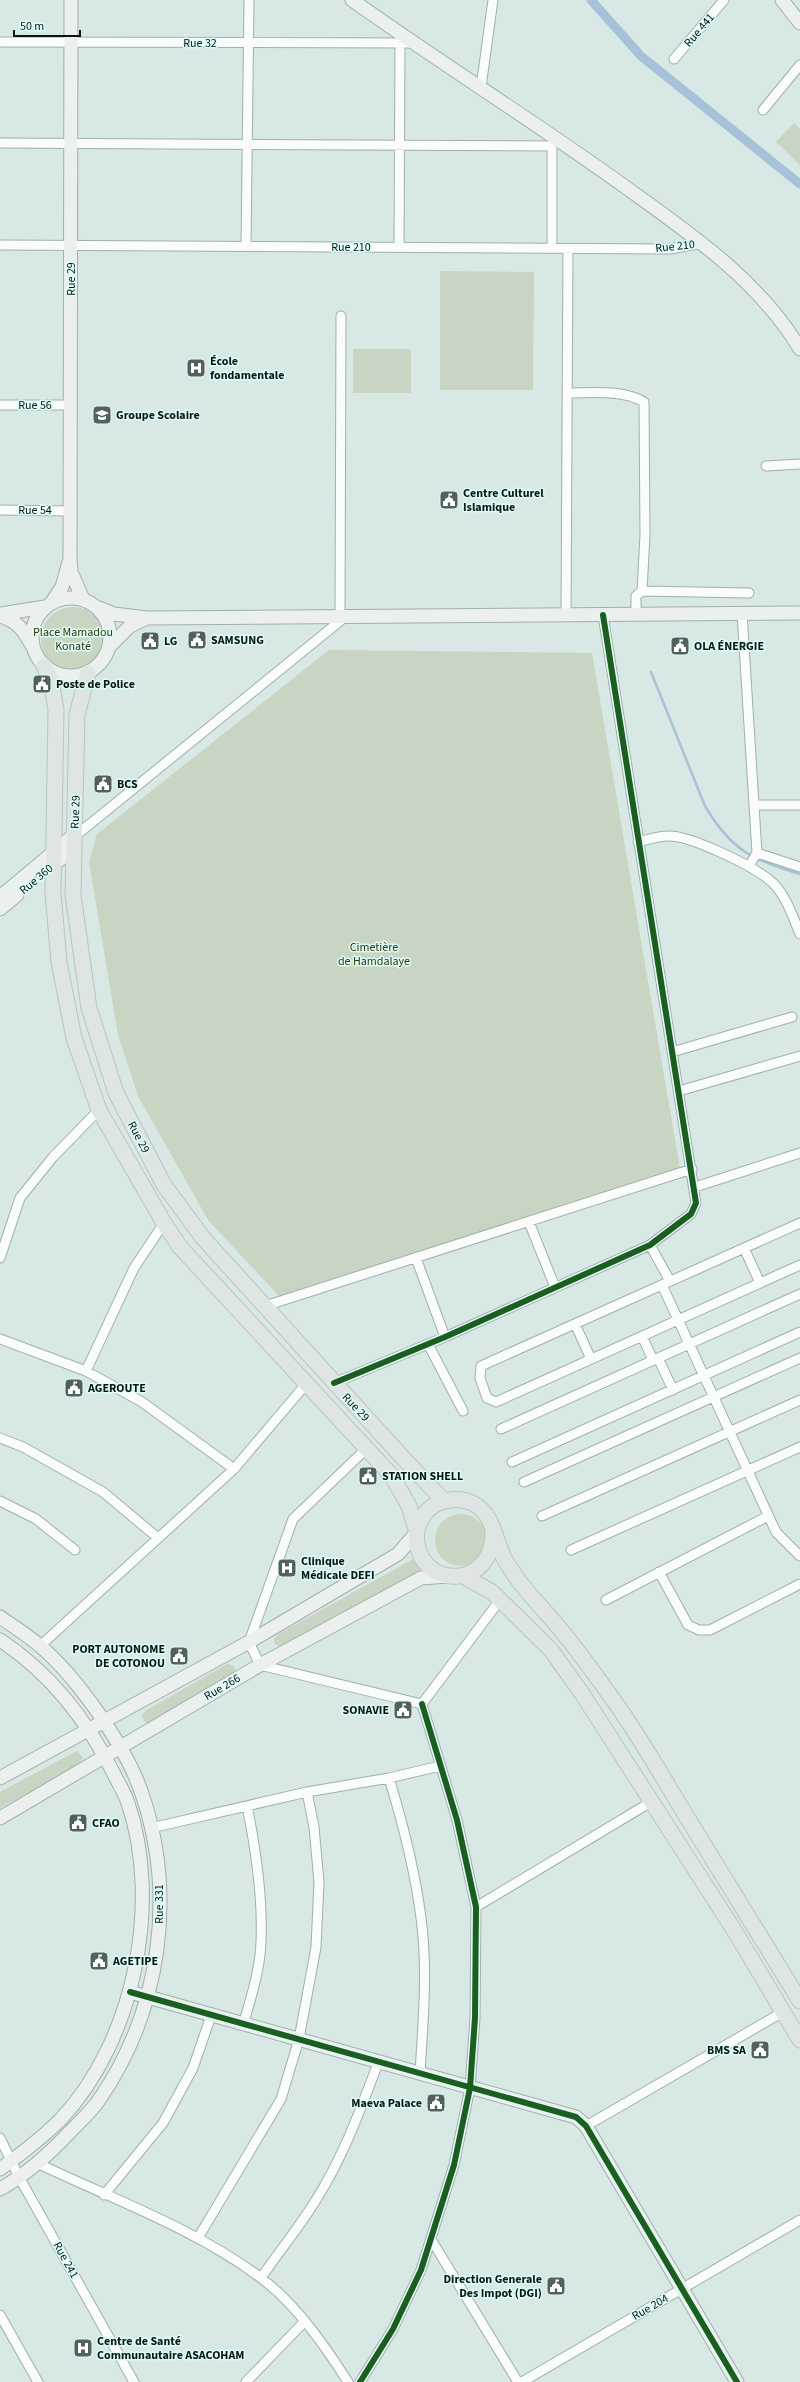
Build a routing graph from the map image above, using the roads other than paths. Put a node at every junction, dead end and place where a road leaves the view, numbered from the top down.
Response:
1 (71, 0) edge
2 (249, 0) edge
3 (352, 0) edge
4 (494, 0) edge
5 (724, 0) edge
6 (782, 0) edge
7 (800, 24) edge
8 (0, 42) edge
9 (71, 42) junction
10 (248, 43) junction
11 (400, 44) junction
12 (413, 44) junction
13 (674, 59) dead end
14 (800, 66) edge
15 (481, 87) junction
16 (763, 110) dead end
17 (555, 142) junction
18 (0, 143) edge
19 (71, 143) junction
20 (247, 144) junction
21 (400, 145) junction
22 (702, 243) junction
23 (0, 245) edge
24 (71, 245) junction
25 (246, 246) junction
26 (399, 247) junction
27 (552, 248) junction
28 (568, 249) junction
29 (341, 316) dead end
30 (800, 349) edge
31 (567, 393) junction
32 (0, 405) edge
33 (70, 405) junction
34 (800, 464) edge
35 (766, 466) dead end
36 (0, 510) edge
37 (70, 511) junction
38 (70, 558) junction
39 (642, 591) junction
40 (749, 592) dead end
41 (83, 599) junction
42 (49, 605) junction
43 (98, 608) junction
44 (742, 613) junction
45 (800, 613) edge
46 (603, 614) junction
47 (636, 614) junction
48 (0, 615) edge
49 (566, 616) junction
50 (342, 617) junction
51 (147, 618) junction
52 (111, 645) junction
53 (33, 647) junction
54 (44, 666) junction
55 (88, 673) junction
56 (754, 805) junction
57 (800, 805) edge
58 (74, 840) junction
59 (638, 842) junction
60 (757, 853) junction
61 (53, 858) junction
62 (749, 866) junction
63 (800, 868) edge
64 (0, 898) edge
65 (0, 909) edge
66 (800, 934) edge
67 (792, 1017) dead end
68 (672, 1052) junction
69 (800, 1056) edge
70 (679, 1091) junction
71 (99, 1110) junction
72 (800, 1153) edge
73 (692, 1170) junction
74 (695, 1187) junction
75 (528, 1222) junction
76 (800, 1222) edge
77 (164, 1223) junction
78 (650, 1245) junction
79 (744, 1248) junction
80 (0, 1258) edge
81 (416, 1258) junction
82 (800, 1265) edge
83 (666, 1283) junction
84 (760, 1283) junction
85 (555, 1287) junction
86 (800, 1294) edge
87 (265, 1306) junction
88 (678, 1320) junction
89 (575, 1324) junction
90 (800, 1332) edge
91 (642, 1336) junction
92 (445, 1337) junction
93 (0, 1339) edge
94 (428, 1344) junction
95 (689, 1344) junction
96 (800, 1358) edge
97 (591, 1359) junction
98 (655, 1359) junction
99 (86, 1371) junction
100 (704, 1376) junction
101 (334, 1383) junction
102 (306, 1384) junction
103 (672, 1390) junction
104 (714, 1397) junction
105 (800, 1400) edge
106 (463, 1411) dead end
107 (501, 1428) dead end
108 (730, 1432) junction
109 (0, 1438) edge
110 (800, 1447) edge
111 (366, 1449) junction
112 (512, 1462) dead end
113 (234, 1469) junction
114 (747, 1471) junction
115 (524, 1482) dead end
116 (0, 1500) edge
117 (444, 1501) junction
118 (542, 1516) dead end
119 (768, 1516) junction
120 (493, 1529) junction
121 (417, 1532) junction
122 (158, 1538) junction
123 (75, 1550) dead end
124 (571, 1550) dead end
125 (800, 1556) edge
126 (659, 1572) junction
127 (457, 1576) junction
128 (800, 1584) edge
129 (500, 1600) junction
130 (606, 1600) dead end
131 (0, 1617) edge
132 (0, 1640) edge
133 (249, 1642) junction
134 (40, 1646) junction
135 (260, 1665) junction
136 (422, 1704) junction
137 (103, 1720) junction
138 (87, 1730) junction
139 (119, 1748) junction
140 (105, 1756) junction
141 (440, 1766) junction
142 (0, 1778) edge
143 (389, 1778) junction
144 (307, 1792) junction
145 (651, 1802) junction
146 (247, 1806) junction
147 (0, 1818) edge
148 (151, 1828) junction
149 (476, 1907) junction
150 (130, 1992) junction
151 (146, 1998) junction
152 (800, 2001) edge
153 (783, 2012) junction
154 (211, 2016) junction
155 (243, 2025) junction
156 (299, 2039) junction
157 (800, 2040) edge
158 (378, 2061) junction
159 (420, 2073) junction
160 (470, 2088) junction
161 (586, 2126) junction
162 (0, 2138) edge
163 (12, 2160) junction
164 (37, 2163) junction
165 (0, 2168) edge
166 (19, 2178) junction
167 (0, 2190) edge
168 (104, 2195) junction
169 (800, 2220) edge
170 (198, 2238) junction
171 (432, 2241) junction
172 (261, 2278) junction
173 (682, 2288) junction
174 (0, 2315) edge
175 (305, 2321) junction
176 (38, 2382) edge
177 (134, 2382) edge
178 (246, 2382) edge
179 (348, 2382) edge
180 (360, 2382) edge
181 (518, 2382) edge
182 (522, 2382) edge
183 (737, 2382) edge

1 - 9 main road, Rue 29
2 - 10 street
3 - 12 main road
4 - 15 street
5 - 13 street, Rue 441
6 - 7 main road
8 - 9 street, Rue 32
9 - 10 street, Rue 32
9 - 19 main road, Rue 29
10 - 11 street, Rue 32
10 - 20 street
11 - 12 street, Rue 32
11 - 21 street
12 - 15 main road
14 - 16 street
15 - 17 main road
17 - 21 street
17 - 22 main road
17 - 27 street
18 - 19 street
19 - 20 street
19 - 24 main road, Rue 29
20 - 21 street
20 - 25 street
21 - 26 street
22 - 28 street, Rue 210
22 - 30 main road
23 - 24 street, Rue 210
24 - 25 street, Rue 210
24 - 33 main road, Rue 29
25 - 26 street, Rue 210
26 - 27 street, Rue 210
27 - 28 street, Rue 210
28 - 31 street
29 - 50 street
31 - 39 street
31 - 49 street
32 - 33 street, Rue 56
33 - 37 main road, Rue 29
34 - 35 street
36 - 37 street, Rue 54
37 - 38 main road, Rue 29
38 - 41 main road, Rue 29
38 - 42 main road, Rue 29
39 - 40 street
39 - 47 street
41 - 42 main road
41 - 43 main road
42 - 48 main road
42 - 53 main road
43 - 51 main road
43 - 52 main road
44 - 45 main road
44 - 47 main road
44 - 56 street
46 - 47 main road
46 - 49 main road
46 - 59 street
48 - 53 main road
49 - 50 main road
50 - 51 main road
50 - 58 street
51 - 52 main road
52 - 55 main road
53 - 54 main road
54 - 55 main road
54 - 61 main road
55 - 58 main road, Rue 29
56 - 57 street
56 - 60 street
58 - 61 main road, Rue 360
58 - 87 main road, Rue 29
59 - 62 street
59 - 68 street
60 - 62 street
60 - 63 street
61 - 64 main road
61 - 65 main road, Rue 360
61 - 71 main road
62 - 66 street
67 - 68 street
68 - 70 street
69 - 70 street
70 - 73 street
71 - 77 main road
71 - 80 street
72 - 74 street
73 - 74 street
73 - 75 street
74 - 78 street
75 - 81 street
75 - 85 street
76 - 79 street
77 - 99 street
77 - 102 main road
78 - 83 street
78 - 85 street
79 - 83 street
79 - 84 street
81 - 87 street
81 - 92 street
82 - 84 street
83 - 88 street
83 - 89 street
84 - 88 street
85 - 92 street
86 - 95 street
87 - 101 main road, Rue 29
88 - 91 street
88 - 95 street
89 - 97 street
89 - 97 street
90 - 100 street
91 - 97 street
91 - 98 street
92 - 94 street
93 - 99 street
94 - 101 street
94 - 106 street
95 - 98 street
95 - 100 street
96 - 104 street
98 - 103 street
98 - 107 street
99 - 113 street
100 - 103 street
100 - 104 street
101 - 117 main road, Rue 29
102 - 111 main road
102 - 113 street
103 - 112 street
104 - 108 street
104 - 115 street
105 - 108 street
108 - 114 street
108 - 118 street
109 - 122 street
110 - 114 street
111 - 121 main road
111 - 133 street
113 - 122 street
114 - 119 street
114 - 124 street
116 - 123 street
117 - 120 main road
117 - 121 main road
119 - 125 street
119 - 126 street
120 - 127 main road
120 - 152 main road
121 - 127 main road
121 - 133 main road
122 - 134 street
126 - 128 street
126 - 130 street
127 - 129 main road
127 - 135 main road, Rue 266
129 - 136 street
129 - 145 main road
131 - 134 main road, Rue 331
132 - 138 main road, Rue 331
133 - 135 street
133 - 137 main road
134 - 137 main road, Rue 331
135 - 136 street
135 - 139 main road, Rue 266
136 - 141 street
137 - 138 main road
137 - 139 main road, Rue 331
138 - 140 main road, Rue 331
138 - 142 main road
139 - 140 main road, Rue 266
139 - 148 main road, Rue 331
140 - 147 main road, Rue 266
140 - 150 main road, Rue 331
141 - 143 street
141 - 149 street
143 - 144 street
143 - 159 street
144 - 146 street
144 - 156 street
145 - 149 street
145 - 153 main road
146 - 148 street
146 - 155 street
148 - 151 main road, Rue 331
149 - 160 street
150 - 151 main road
150 - 163 main road, Rue 331
151 - 154 main road
151 - 164 main road, Rue 331
153 - 157 main road
153 - 161 street
154 - 155 main road
154 - 168 street
155 - 156 main road
156 - 158 main road
156 - 170 street
158 - 159 main road
158 - 172 street
159 - 160 main road
160 - 161 main road
160 - 171 street
161 - 173 main road
162 - 163 street, Rue 241
163 - 165 main road, Rue 331
163 - 166 street, Rue 241
164 - 166 main road, Rue 331
164 - 168 street
166 - 167 main road, Rue 331
166 - 177 street, Rue 241
168 - 170 street
169 - 173 street, Rue 204
170 - 172 street
171 - 180 street
171 - 181 street
172 - 175 street
173 - 182 street, Rue 204
173 - 183 main road
174 - 176 street
175 - 178 street
175 - 179 street

